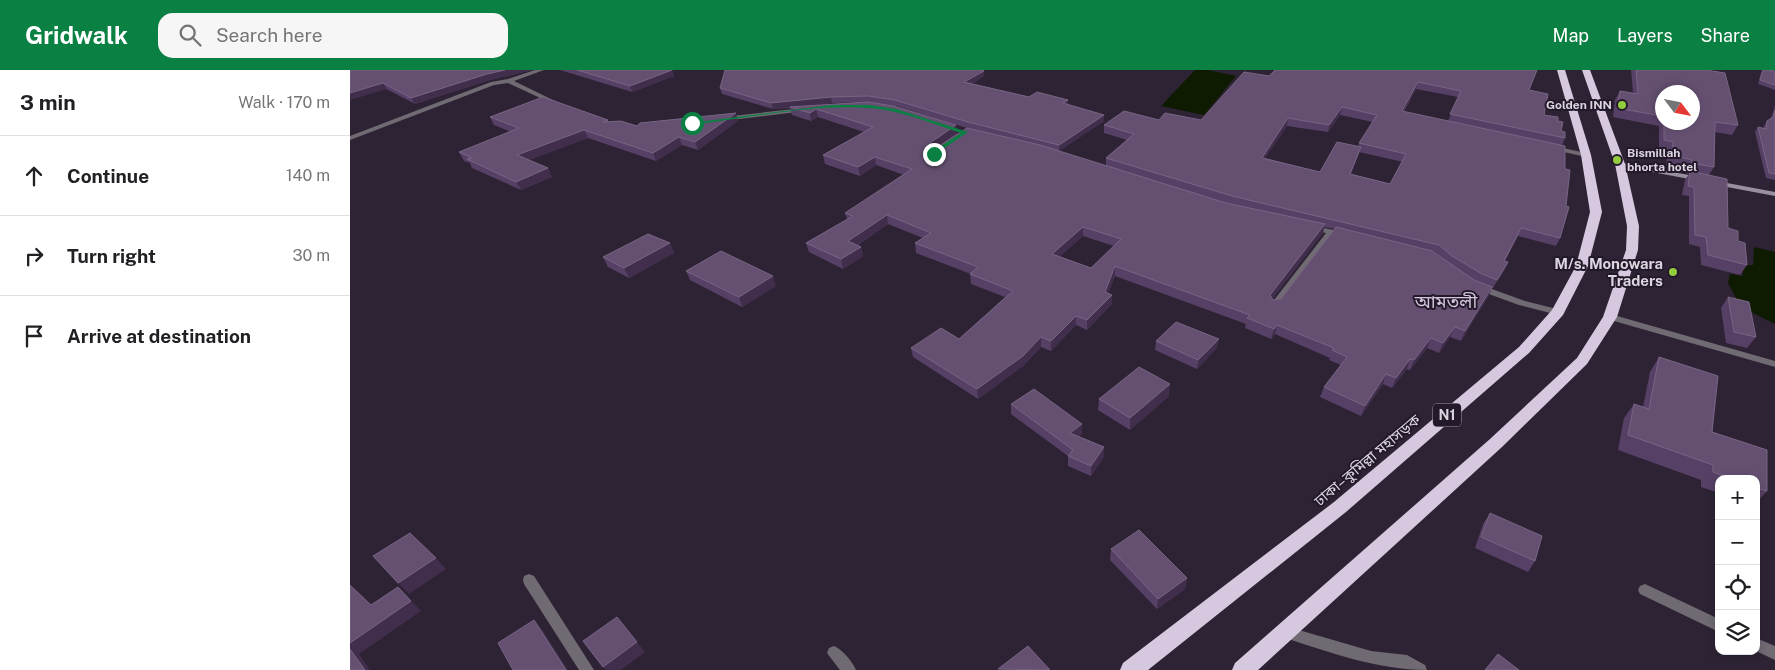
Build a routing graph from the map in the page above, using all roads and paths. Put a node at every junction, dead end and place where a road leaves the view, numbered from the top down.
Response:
1 (541, 70) edge
2 (1561, 70) edge
3 (1586, 70) edge
4 (509, 81) junction
5 (563, 106) edge
6 (813, 109) edge
7 (710, 121) edge
8 (350, 138) edge
9 (1549, 147) edge
10 (1586, 155) junction
11 (1620, 164) junction
12 (1775, 194) edge
13 (1305, 225) edge
14 (1332, 232) junction
15 (1358, 237) edge
16 (1468, 281) edge
17 (1274, 306) edge
18 (1558, 312) junction
19 (1610, 317) junction
20 (1775, 364) edge
21 (529, 580) dead end
22 (1645, 590) dead end
23 (1715, 624) edge
24 (1285, 632) junction
25 (1760, 646) edge
26 (1775, 653) edge
27 (834, 654) dead end
28 (587, 670) edge
29 (849, 670) edge
30 (1131, 670) edge
31 (1243, 670) edge
32 (1420, 670) edge

1 - 4 street
2 - 10 highway, ঢাকা–কুমিল্লা মহাসড়ক / N1
3 - 11 highway
4 - 5 street
4 - 8 street
6 - 7 street
9 - 10 street
10 - 18 highway, ঢাকা–কুমিল্লা মহাসড়ক / N1
11 - 12 main road
11 - 19 highway
13 - 14 street
14 - 15 street
14 - 17 street
16 - 18 street
18 - 30 highway, ঢাকা–কুমিল্লা মহাসড়ক / N1
19 - 20 street
19 - 24 highway
21 - 28 street
22 - 23 street
24 - 31 highway
24 - 32 street
25 - 26 street
27 - 29 street

